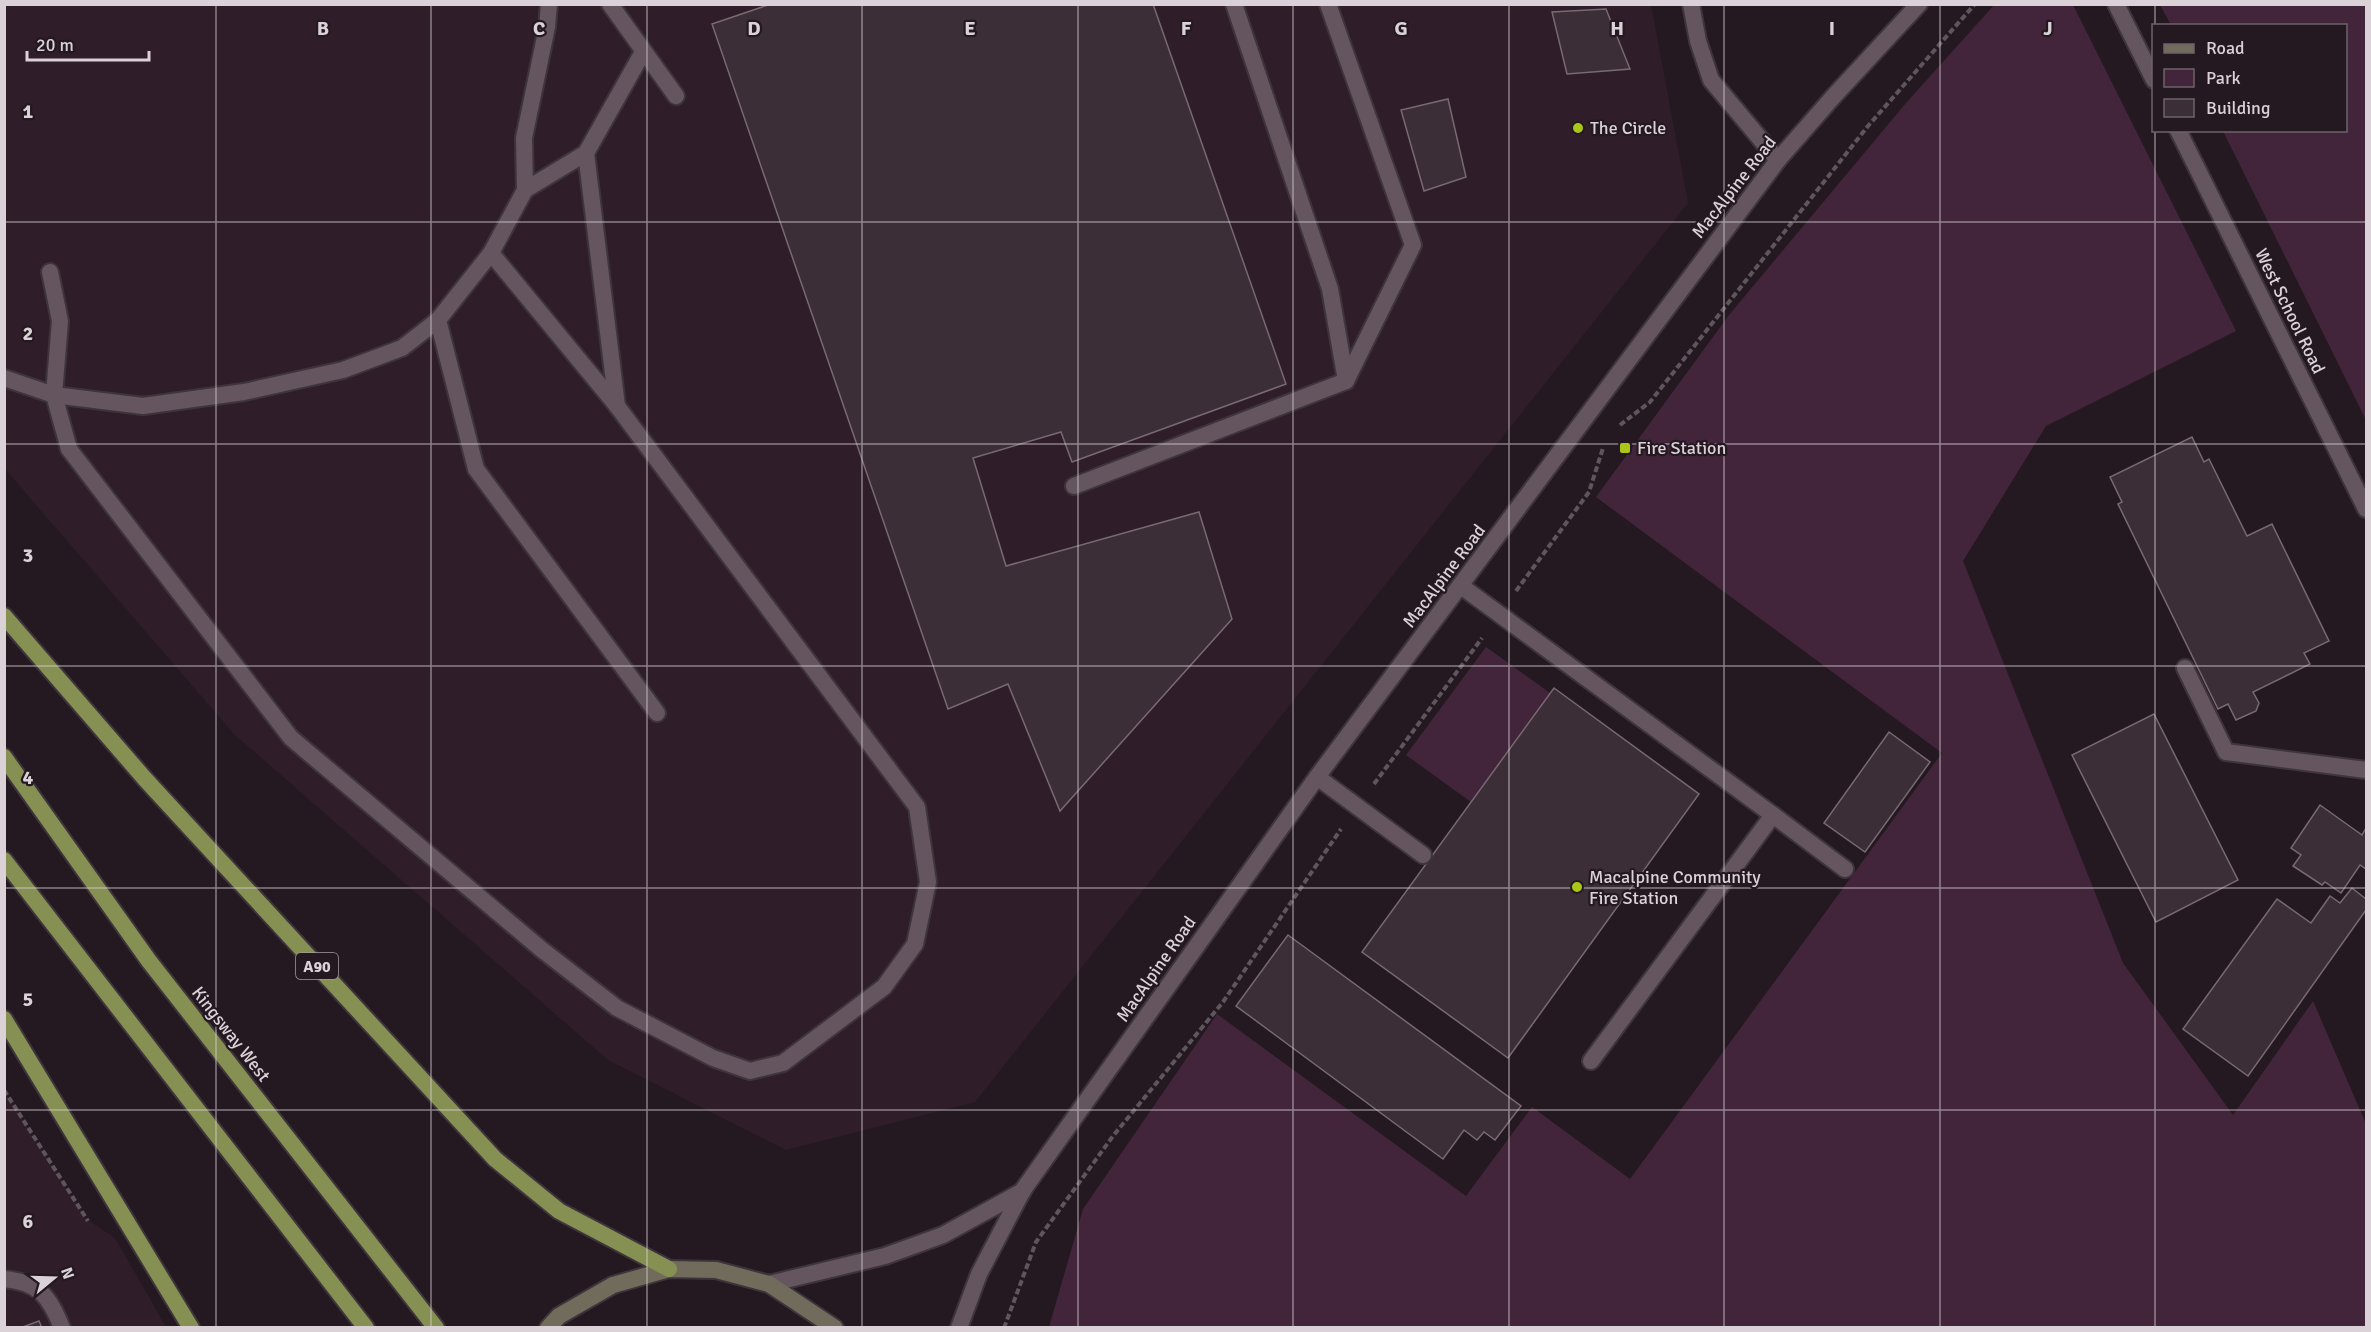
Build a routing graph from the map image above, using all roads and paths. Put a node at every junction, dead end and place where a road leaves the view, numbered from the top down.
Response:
1 (549, 4) edge
2 (610, 4) edge
3 (1234, 4) edge
4 (1328, 4) edge
5 (1691, 4) edge
6 (1919, 4) edge
7 (1975, 4) edge
8 (2116, 4) edge
9 (643, 52) junction
10 (2152, 76) edge
11 (676, 96) dead end
12 (2179, 132) edge
13 (586, 153) junction
14 (1778, 160) junction
15 (525, 190) junction
16 (491, 253) junction
17 (50, 272) dead end
18 (438, 320) junction
19 (4, 378) edge
20 (1346, 381) junction
21 (54, 395) junction
22 (617, 406) junction
23 (1614, 432) dead end
24 (1608, 441) dead end
25 (1074, 486) dead end
26 (2367, 509) edge
27 (1461, 586) junction
28 (1500, 613) junction
29 (4, 616) edge
30 (2185, 668) dead end
31 (657, 713) dead end
32 (4, 757) edge
33 (2367, 770) edge
34 (1317, 777) junction
35 (1357, 807) junction
36 (1773, 815) junction
37 (1423, 855) dead end
38 (4, 860) edge
39 (1845, 868) dead end
40 (4, 1019) edge
41 (1591, 1061) dead end
42 (1023, 1190) junction
43 (669, 1269) junction
44 (4, 1279) edge
45 (769, 1284) junction
46 (553, 1322) edge
47 (62, 1328) edge
48 (191, 1328) edge
49 (366, 1328) edge
50 (436, 1328) edge
51 (835, 1328) edge
52 (959, 1328) edge
53 (1004, 1328) edge

1 - 15 street
2 - 9 street
3 - 20 street
4 - 20 street
5 - 14 street
6 - 14 street, MacAlpine Road
7 - 23 path
8 - 10 street
9 - 11 street
9 - 13 street
12 - 26 street, West School Road
13 - 15 street
13 - 22 street
14 - 27 street, MacAlpine Road
15 - 16 street
16 - 18 street
16 - 22 street
17 - 21 street
18 - 21 street
18 - 31 street
19 - 21 street
20 - 25 street
21 - 22 street
24 - 28 path
27 - 28 street
27 - 34 street, MacAlpine Road
28 - 35 path
28 - 36 street
29 - 43 highway, A90
30 - 33 street
32 - 50 highway, Kingsway West
34 - 35 street
34 - 42 street, MacAlpine Road
35 - 37 street
35 - 53 path
36 - 39 street
36 - 41 street
38 - 49 highway
40 - 48 highway
42 - 45 street, MacAlpine Road
42 - 52 street, MacAlpine Road
43 - 45 main road
43 - 46 main road
44 - 47 street
45 - 51 main road

